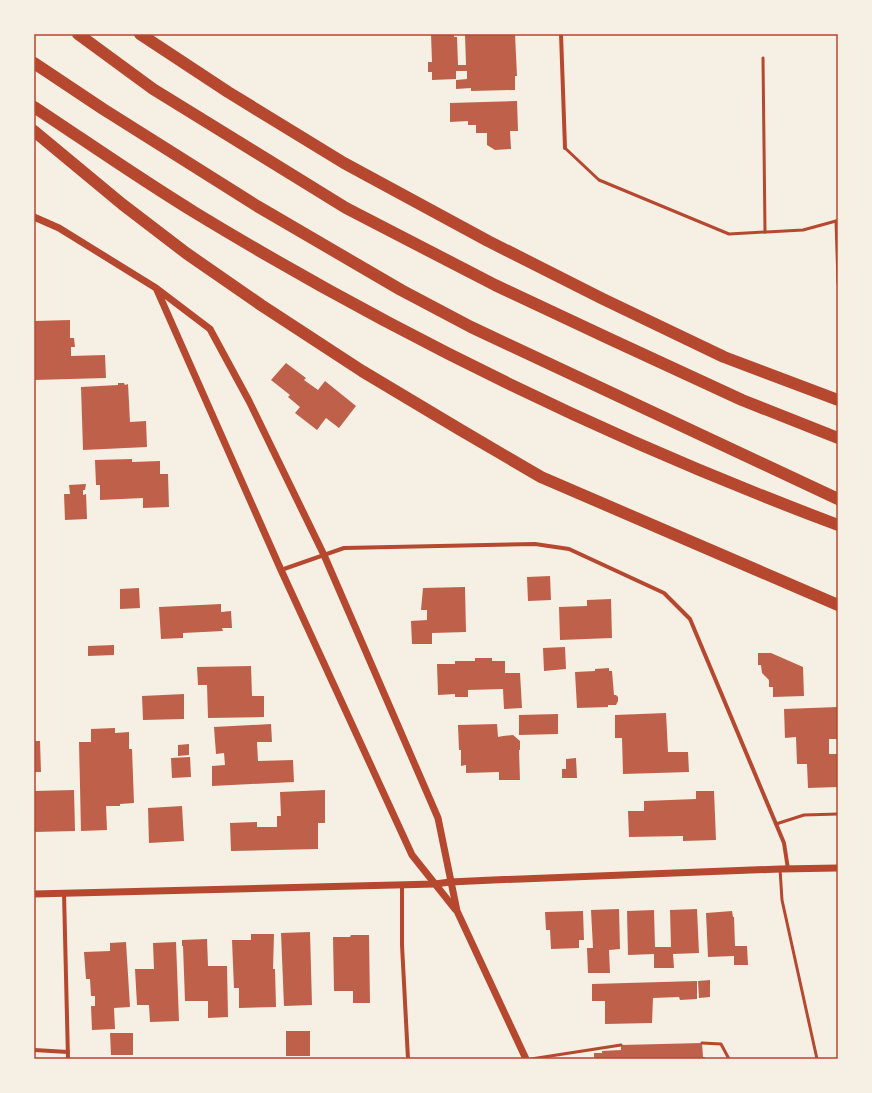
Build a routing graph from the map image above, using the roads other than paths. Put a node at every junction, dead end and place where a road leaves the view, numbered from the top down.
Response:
1 (78, 34) edge
2 (140, 34) edge
3 (561, 34) edge
4 (763, 58) dead end
5 (34, 63) edge
6 (34, 106) edge
7 (34, 131) edge
8 (565, 148) joint
9 (34, 217) edge
10 (837, 221) edge
11 (765, 232) junction
12 (838, 283) edge
13 (156, 288) junction
14 (838, 400) edge
15 (838, 438) edge
16 (838, 499) edge
17 (838, 525) edge
18 (324, 555) junction
19 (281, 570) junction
20 (838, 606) edge
21 (838, 814) edge
22 (776, 824) junction
23 (838, 868) edge
24 (784, 869) junction
25 (450, 882) junction
26 (402, 884) junction
27 (435, 884) junction
28 (64, 893) junction
29 (34, 894) edge
30 (457, 911) junction
31 (702, 1043) dead end
32 (621, 1045) dead end
33 (34, 1050) edge
34 (68, 1052) junction
35 (68, 1059) edge
36 (408, 1059) edge
37 (526, 1059) edge
38 (531, 1059) edge
39 (729, 1059) edge
40 (817, 1059) edge

1 - 15 highway
2 - 14 highway
3 - 8 street
4 - 11 lane
5 - 16 highway
6 - 17 highway
7 - 20 highway
8 - 11 lane
9 - 13 street
10 - 11 lane
10 - 12 lane
13 - 18 street
13 - 19 street
18 - 19 street
18 - 22 street
18 - 25 street
19 - 27 street
21 - 22 lane
22 - 24 street
23 - 24 street
24 - 25 street
24 - 40 lane
25 - 27 street
25 - 30 street
26 - 27 street
26 - 28 street
26 - 36 street
27 - 30 street
28 - 29 street
28 - 34 street
30 - 37 street
31 - 39 lane
32 - 38 lane
33 - 34 street
34 - 35 street

